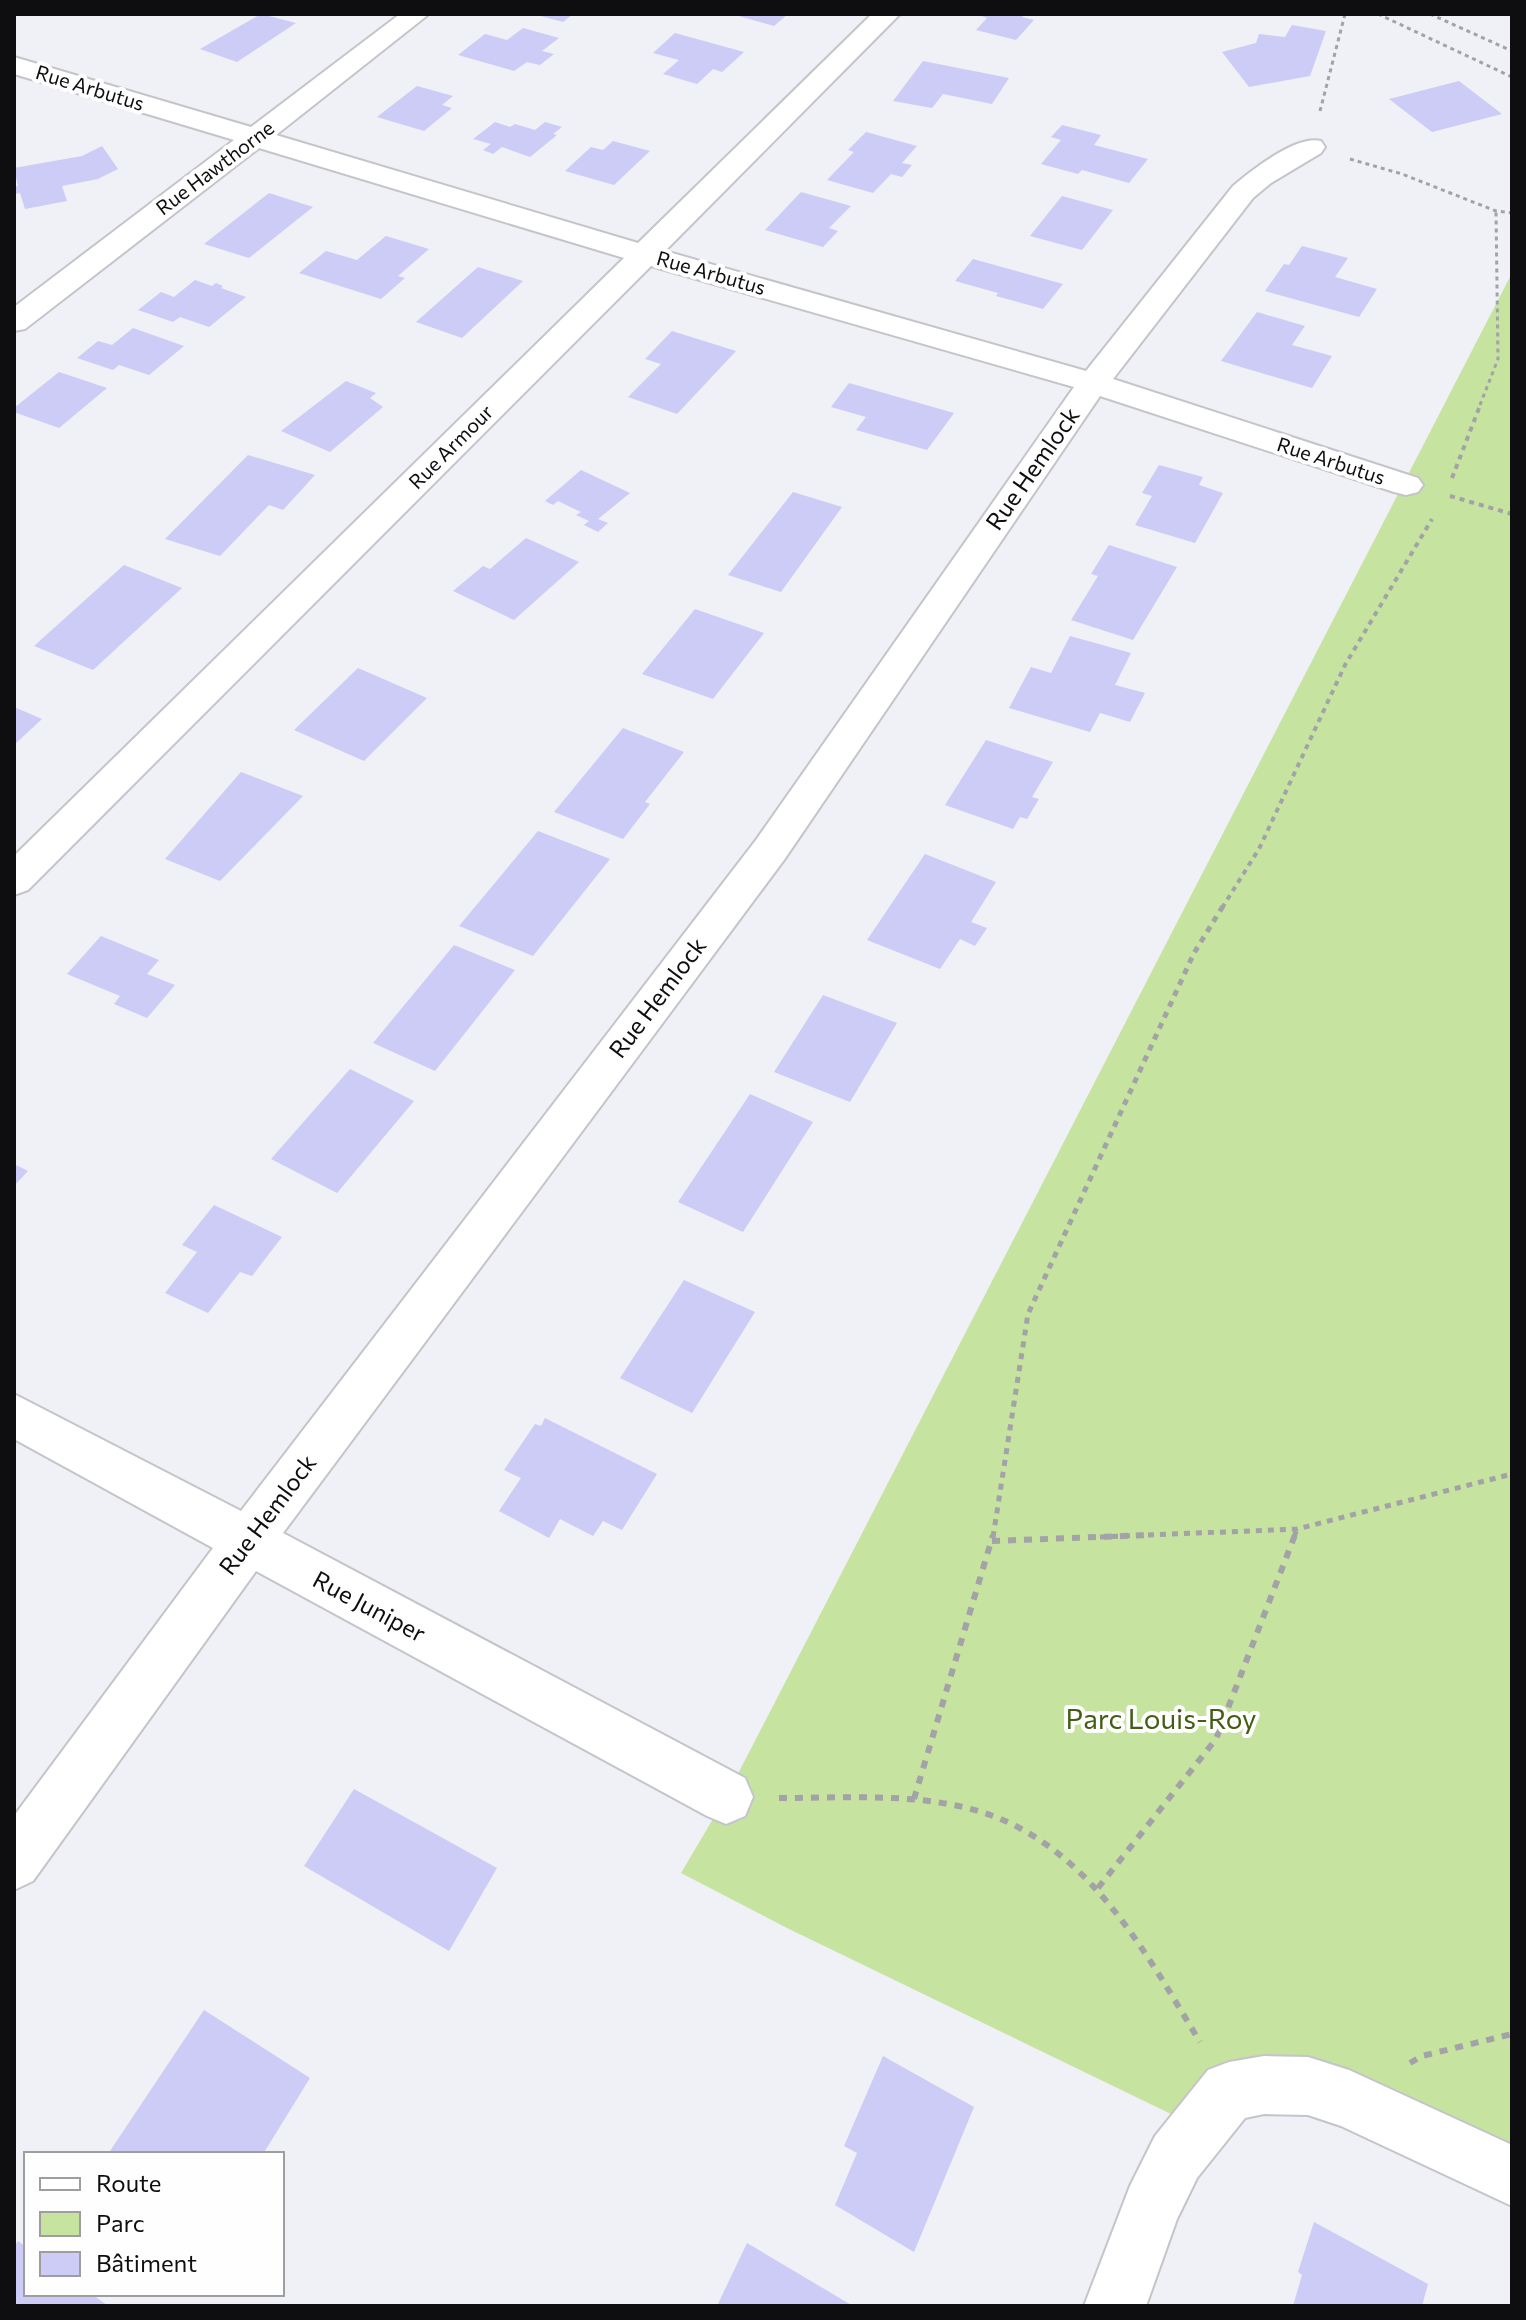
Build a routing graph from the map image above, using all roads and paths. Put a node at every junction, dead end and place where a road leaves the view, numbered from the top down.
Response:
1 (416, 14) edge
2 (887, 14) edge
3 (1345, 14) edge
4 (1378, 14) edge
5 (1430, 14) edge
6 (1512, 51) edge
7 (14, 65) edge
8 (1512, 77) edge
9 (254, 139) junction
10 (1311, 147) junction
11 (1496, 211) junction
12 (1512, 213) edge
13 (646, 255) junction
14 (14, 322) edge
15 (1093, 383) junction
16 (1406, 485) joint
17 (1446, 495) junction
18 (1512, 514) edge
19 (14, 880) edge
20 (14, 1415) edge
21 (1512, 1474) edge
22 (1297, 1529) junction
23 (992, 1541) junction
24 (247, 1542) junction
25 (726, 1797) joint
26 (914, 1799) junction
27 (14, 1862) edge
28 (1098, 1888) junction
29 (1512, 2034) edge
30 (1229, 2091) junction
31 (1349, 2099) junction
32 (1512, 2176) edge
33 (1115, 2306) edge

1 - 9 street, Rue Hawthorne
2 - 13 street, Rue Armour
3 - 10 path
4 - 8 path
5 - 6 path
7 - 9 street, Rue Arbutus
9 - 13 street, Rue Arbutus
9 - 14 street, Rue Hawthorne
10 - 11 path
10 - 15 street, Rue Hemlock
11 - 12 path
11 - 17 path
13 - 15 street, Rue Arbutus
13 - 19 street, Rue Armour
15 - 16 street, Rue Arbutus
15 - 24 street, Rue Hemlock
16 - 17 path
17 - 18 path
17 - 23 path
20 - 24 street, Rue Juniper
21 - 22 path
22 - 23 path
22 - 28 path
23 - 26 path
24 - 25 street, Rue Juniper
24 - 27 street, Rue Hemlock
25 - 26 path
26 - 28 path
28 - 30 path
29 - 31 path
30 - 31 street
30 - 33 street
31 - 32 street

